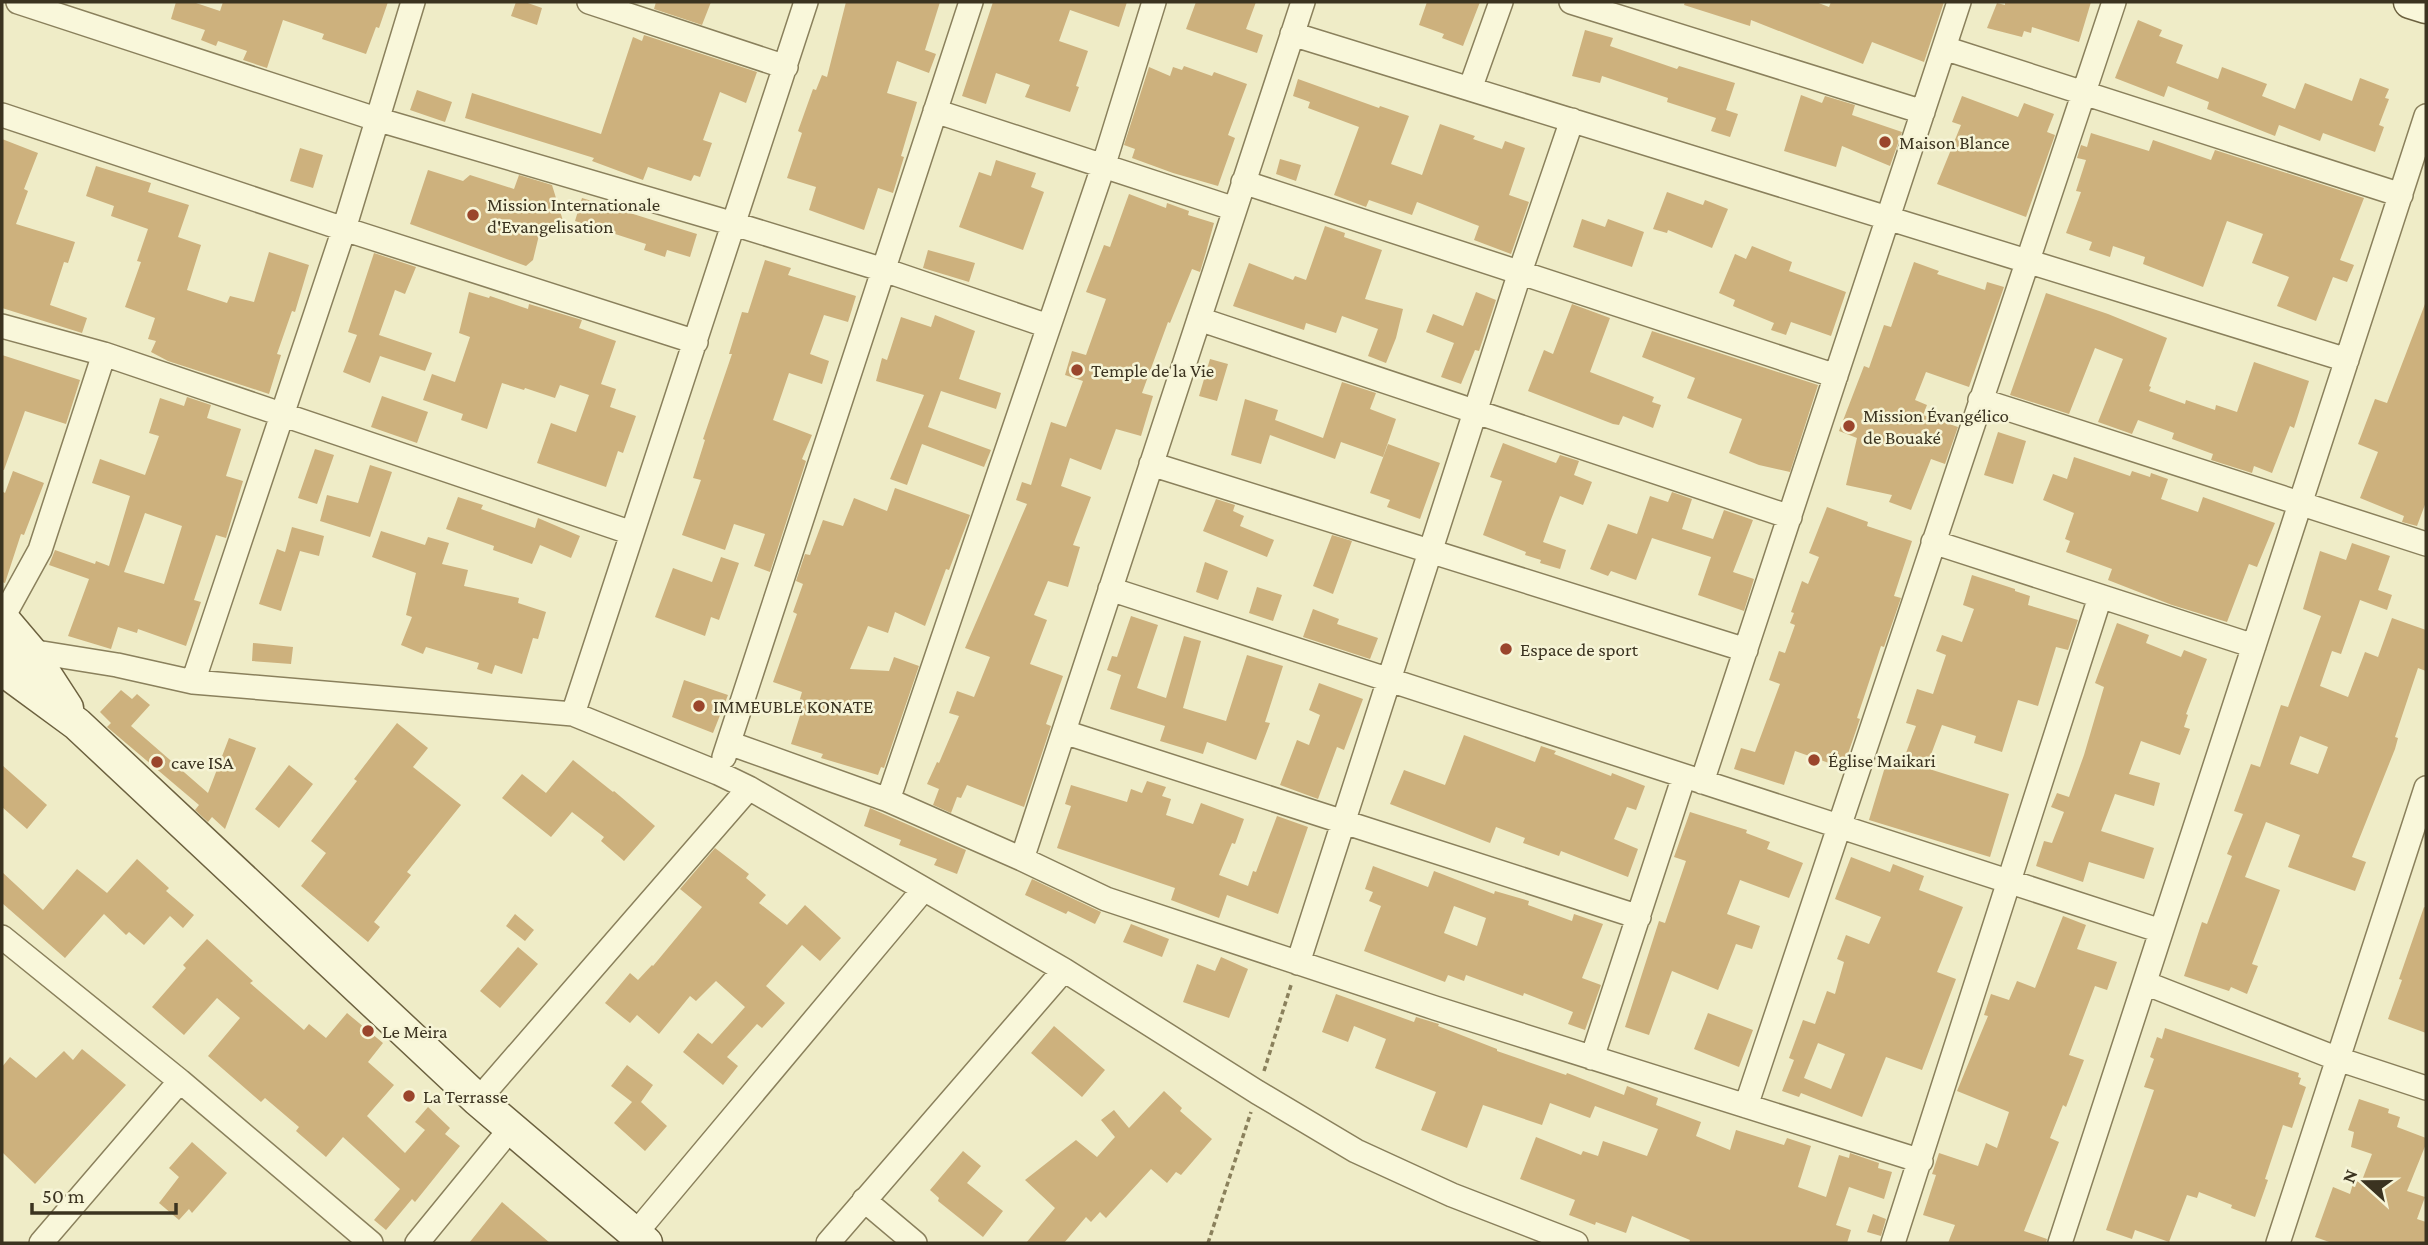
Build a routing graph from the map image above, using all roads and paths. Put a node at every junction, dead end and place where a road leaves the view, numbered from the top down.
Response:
1 (18, 2) edge
2 (413, 2) edge
3 (589, 2) edge
4 (806, 2) edge
5 (971, 2) edge
6 (1154, 2) edge
7 (1303, 2) edge
8 (1502, 2) edge
9 (1572, 2) edge
10 (1959, 2) edge
11 (2114, 2) edge
12 (2410, 2) edge
13 (2426, 7) edge
14 (1292, 34) junction
15 (1944, 48) junction
16 (786, 67) junction
17 (1470, 89) junction
18 (2083, 93) junction
19 (936, 111) junction
20 (1923, 113) junction
21 (2, 115) edge
22 (2426, 116) edge
23 (376, 119) junction
24 (1572, 120) junction
25 (1104, 167) junction
26 (1243, 182) junction
27 (2401, 195) junction
28 (1235, 209) junction
29 (1888, 218) junction
30 (734, 224) junction
31 (344, 229) junction
32 (2027, 261) junction
33 (884, 270) junction
34 (1520, 272) junction
35 (1199, 319) junction
36 (2, 326) edge
37 (1048, 326) junction
38 (696, 342) junction
39 (104, 354) junction
40 (2347, 360) junction
41 (1836, 376) junction
42 (1980, 400) junction
43 (1476, 411) junction
44 (282, 416) junction
45 (1151, 464) junction
46 (2300, 504) junction
47 (1790, 517) junction
48 (632, 533) junction
49 (1933, 542) junction
50 (2426, 544) edge
51 (1431, 551) junction
52 (1110, 589) junction
53 (2100, 597) junction
54 (2, 618) edge
55 (2254, 646) junction
56 (16, 650) edge
57 (1746, 650) junction
58 (2, 669) edge
59 (1389, 680) junction
60 (193, 682) junction
61 (573, 714) junction
62 (77, 724) junction
63 (1064, 732) junction
64 (729, 743) junction
65 (718, 773) junction
66 (1693, 779) junction
67 (749, 788) junction
68 (2426, 788) edge
69 (888, 800) junction
70 (1343, 822) junction
71 (1839, 826) junction
72 (1022, 859) junction
73 (2009, 882) junction
74 (924, 889) junction
75 (1639, 917) junction
76 (2161, 931) junction
77 (2, 937) edge
78 (1298, 963) junction
79 (1064, 970) junction
80 (2145, 983) junction
81 (1592, 1058) junction
82 (2338, 1059) junction
83 (180, 1081) junction
84 (2426, 1088) edge
85 (478, 1100) junction
86 (1746, 1106) junction
87 (511, 1128) junction
88 (1921, 1161) junction
89 (864, 1200) junction
90 (640, 1238) edge
91 (41, 1243) edge
92 (371, 1243) edge
93 (417, 1243) edge
94 (828, 1243) edge
95 (915, 1243) edge
96 (1576, 1243) edge
97 (1893, 1243) edge
98 (2060, 1243) edge
99 (2278, 1243) edge

1 - 23 street
2 - 23 street
3 - 16 street
4 - 16 street
5 - 19 street
6 - 25 street
7 - 14 street
8 - 17 street
9 - 20 street
10 - 15 street
11 - 18 street
12 - 13 main road
14 - 17 street
14 - 26 street
15 - 18 street
15 - 20 street
16 - 30 street
17 - 24 street
18 - 27 street
18 - 32 street
19 - 25 street
19 - 33 street
20 - 29 street
21 - 31 street
22 - 27 street
23 - 30 street
23 - 31 street
24 - 29 street
24 - 34 street
25 - 28 street
25 - 37 street
26 - 28 street
26 - 34 street
27 - 40 street
28 - 35 street
29 - 32 street
29 - 41 street
30 - 33 street
30 - 38 street
31 - 38 street
31 - 44 street
32 - 40 street
32 - 42 street
33 - 37 street
33 - 64 street
34 - 41 street
34 - 43 street
35 - 43 street
35 - 45 street
36 - 39 street
37 - 69 street
38 - 48 street
39 - 44 street
39 - 54 street
40 - 46 street
41 - 47 street
42 - 46 street
42 - 49 street
43 - 47 street
43 - 51 street
44 - 48 street
44 - 60 street
45 - 51 street
45 - 52 street
46 - 50 street
46 - 55 street
47 - 57 street
48 - 61 street
49 - 53 street
49 - 71 street
51 - 57 street
51 - 59 street
52 - 59 street
52 - 63 street
53 - 55 street
53 - 73 street
54 - 56 main road
55 - 76 street
56 - 60 street
56 - 62 main road
57 - 66 street
58 - 62 main road
59 - 66 street
59 - 70 street
60 - 61 street
61 - 65 street
62 - 85 main road
63 - 70 street
63 - 72 street
64 - 65 street
64 - 69 street
65 - 67 street
66 - 71 street
66 - 75 street
67 - 74 street
67 - 85 street
68 - 82 street
69 - 72 street
70 - 75 street
70 - 78 street
71 - 73 street
71 - 86 street
72 - 78 street
73 - 76 street
73 - 88 street
74 - 79 street
74 - 90 street
75 - 81 street
76 - 80 street
77 - 83 street
78 - 81 street
79 - 89 street
79 - 96 street
80 - 82 street
80 - 98 street
81 - 86 street
82 - 84 street
82 - 99 street
83 - 91 street
83 - 92 street
85 - 87 main road
86 - 88 street
87 - 90 main road
87 - 93 street
88 - 97 street
89 - 94 street
89 - 95 street

